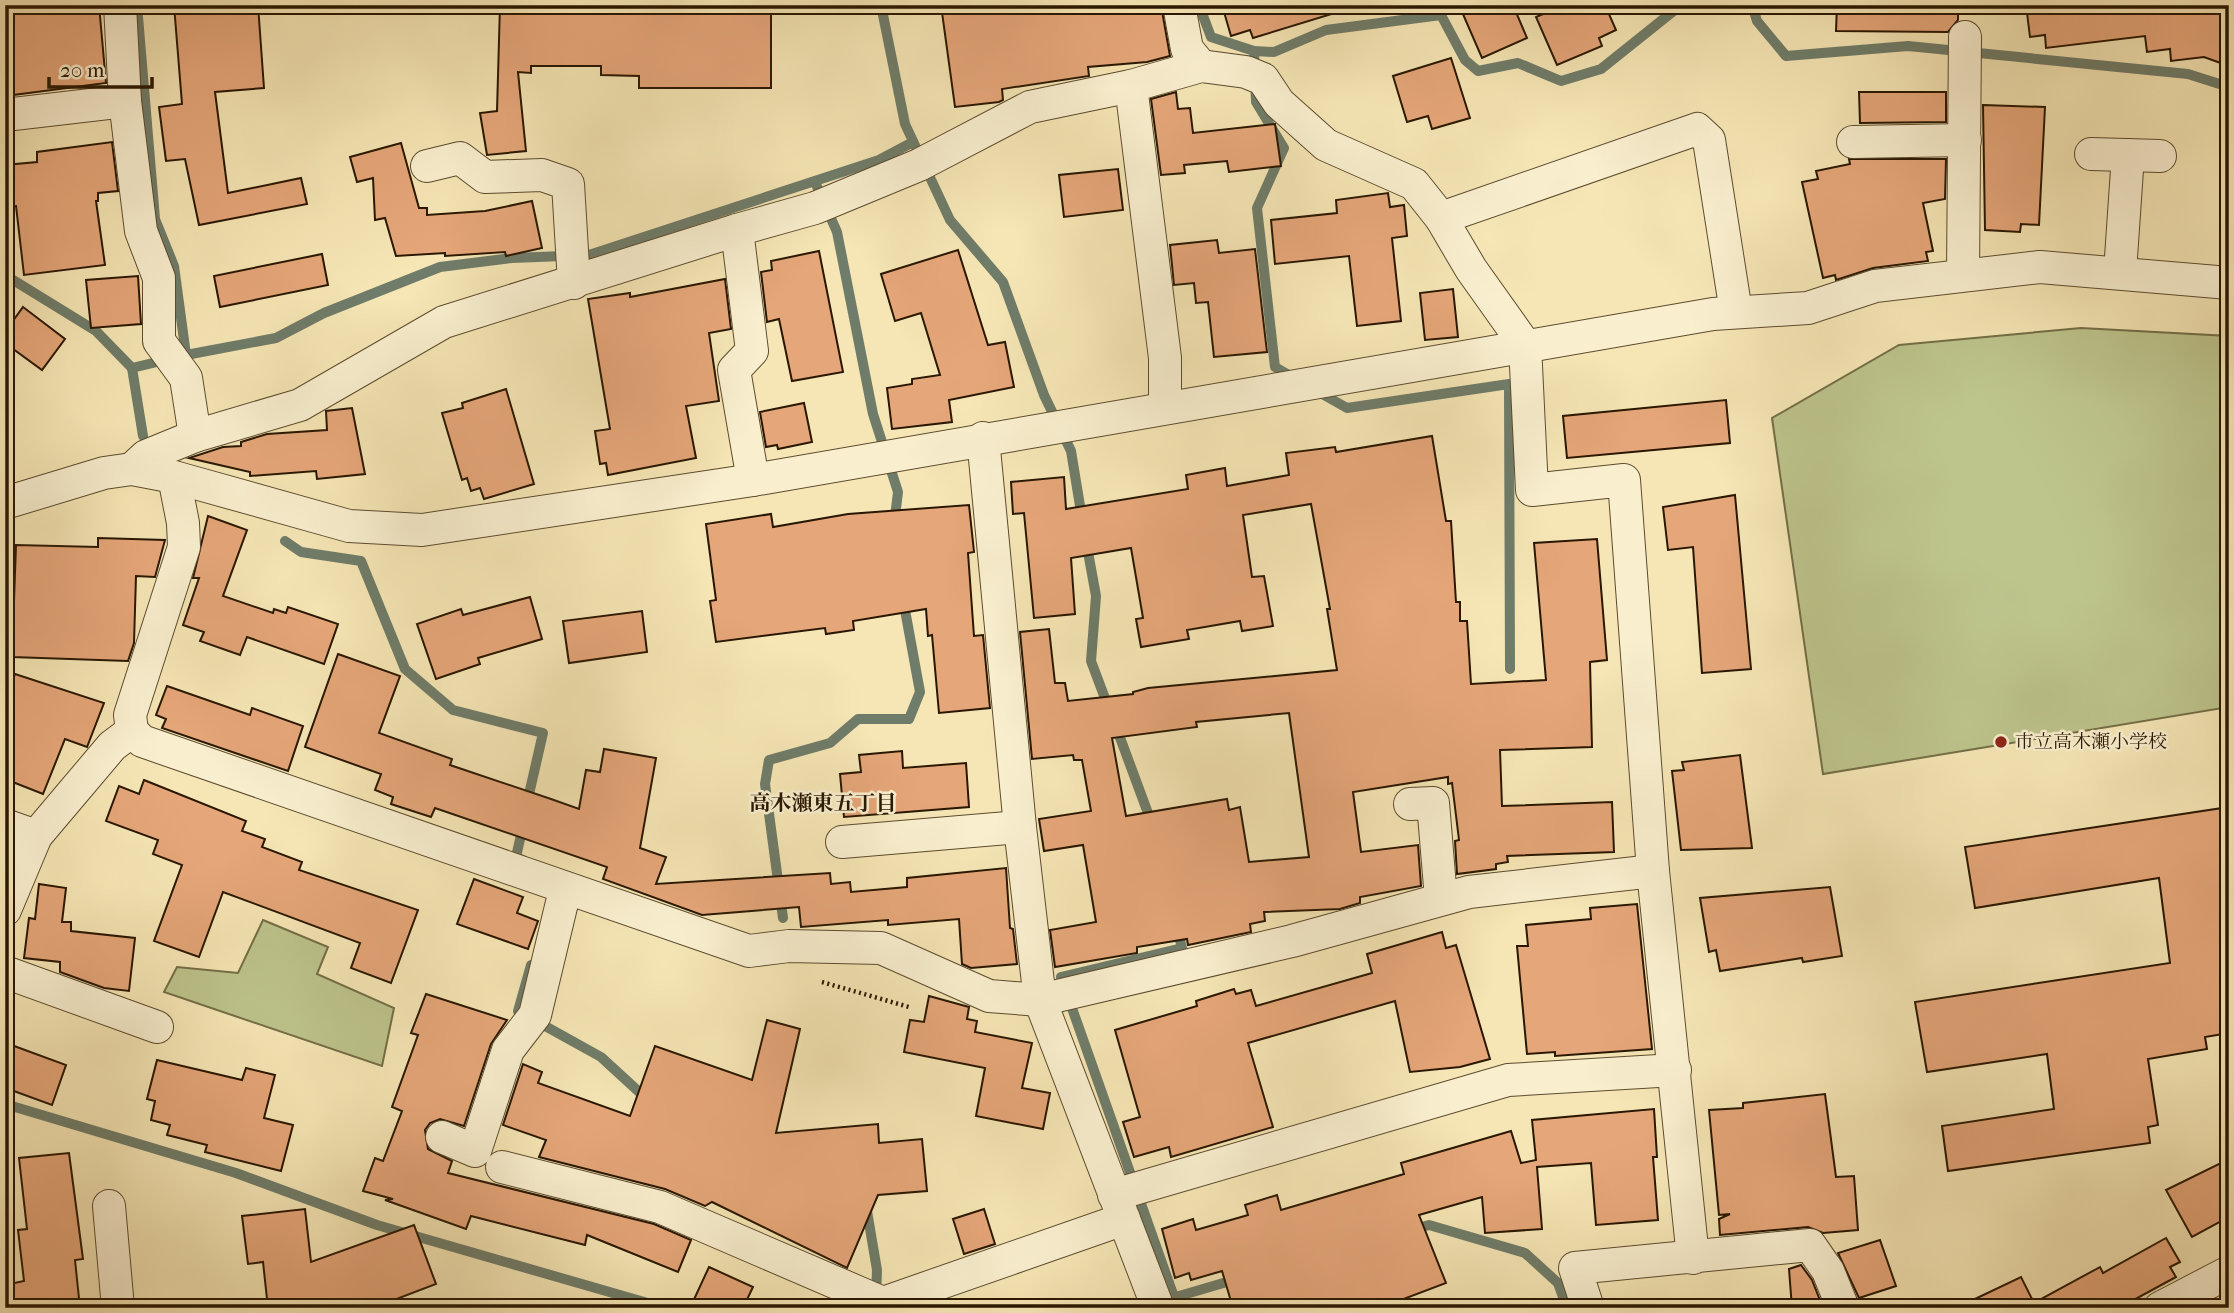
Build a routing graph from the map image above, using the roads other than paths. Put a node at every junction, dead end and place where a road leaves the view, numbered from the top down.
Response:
1 (120, 5) edge
2 (1179, 5) edge
3 (1965, 48) dead end
4 (1201, 66) junction
5 (1131, 86) junction
6 (125, 101) junction
7 (5, 115) edge
8 (1965, 140) junction
9 (1853, 142) dead end
10 (2091, 154) dead end
11 (2128, 155) junction
12 (2160, 156) dead end
13 (427, 166) dead end
14 (1441, 218) junction
15 (737, 230) junction
16 (574, 267) junction
17 (2120, 272) junction
18 (1963, 274) junction
19 (2229, 283) edge
20 (1736, 312) junction
21 (1525, 345) junction
22 (1165, 407) junction
23 (195, 436) junction
24 (983, 438) junction
25 (132, 470) junction
26 (174, 477) junction
27 (753, 480) junction
28 (5, 503) edge
29 (132, 731) junction
30 (1410, 804) dead end
31 (5, 825) edge
32 (1020, 827) junction
33 (36, 836) junction
34 (842, 842) dead end
35 (1653, 871) junction
36 (557, 887) junction
37 (1441, 900) junction
38 (5, 910) edge
39 (5, 972) edge
40 (1057, 996) junction
41 (157, 1027) dead end
42 (1675, 1070) junction
43 (442, 1137) dead end
44 (502, 1167) dead end
45 (1128, 1197) junction
46 (109, 1206) dead end
47 (1693, 1258) junction
48 (2229, 1272) edge
49 (1155, 1302) edge
50 (118, 1308) edge
51 (1588, 1308) edge
52 (1843, 1308) edge
53 (2160, 1308) edge

1 - 6 street
2 - 4 street
3 - 8 street
4 - 5 street
4 - 14 street
5 - 15 street
5 - 22 street
6 - 7 street
6 - 23 street
8 - 9 street
8 - 18 street
10 - 11 street
11 - 12 street
11 - 17 street
13 - 16 street
14 - 20 street
14 - 21 street
15 - 16 street
15 - 27 street
16 - 23 street
17 - 18 street
17 - 19 street
18 - 20 street
20 - 21 street
21 - 22 street
21 - 35 street
22 - 24 street
23 - 25 street
24 - 27 street
24 - 32 street
25 - 26 street
25 - 28 street
26 - 27 street
26 - 29 street
29 - 33 street
29 - 36 street
30 - 37 street
31 - 33 street
32 - 34 street
32 - 40 street
33 - 38 street
35 - 37 street
35 - 42 street
36 - 40 street
36 - 43 street
37 - 40 street
39 - 41 street
40 - 45 street
42 - 45 street
42 - 47 street
44 - 45 street
45 - 49 street
46 - 50 street
47 - 51 street
47 - 52 street
48 - 53 street

